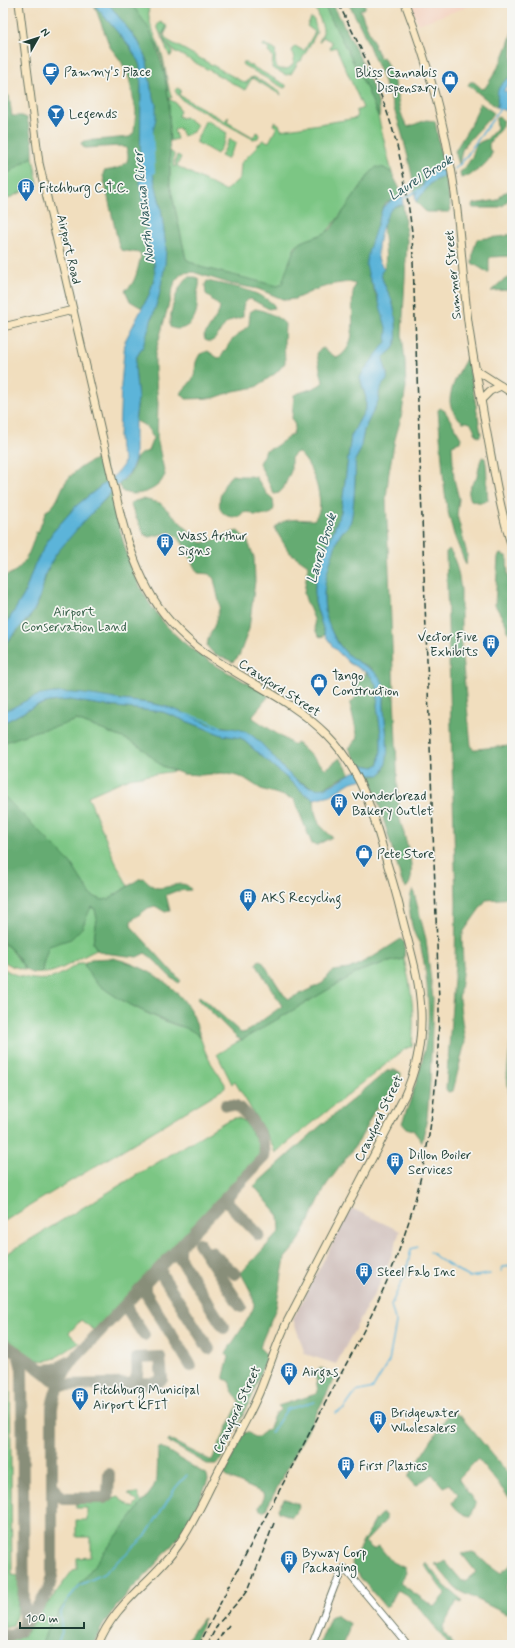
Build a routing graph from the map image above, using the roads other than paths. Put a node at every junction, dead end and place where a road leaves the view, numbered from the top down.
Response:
1 (20, 3) edge
2 (405, 3) edge
3 (72, 310) junction
4 (3, 327) edge
5 (476, 370) junction
6 (501, 386) junction
7 (512, 393) edge
8 (481, 400) junction
9 (117, 497) joint
10 (512, 547) edge
11 (98, 1645) edge
12 (312, 1645) edge
13 (408, 1645) edge

1 - 3 main road, Airport Road
2 - 5 main road, Summer Street
3 - 4 main road
3 - 9 main road, Airport Road
5 - 6 main road
5 - 8 main road, Summer Street
6 - 7 main road
6 - 8 main road
8 - 10 main road, Summer Street
9 - 11 main road, Crawford Street
12 - 13 street

